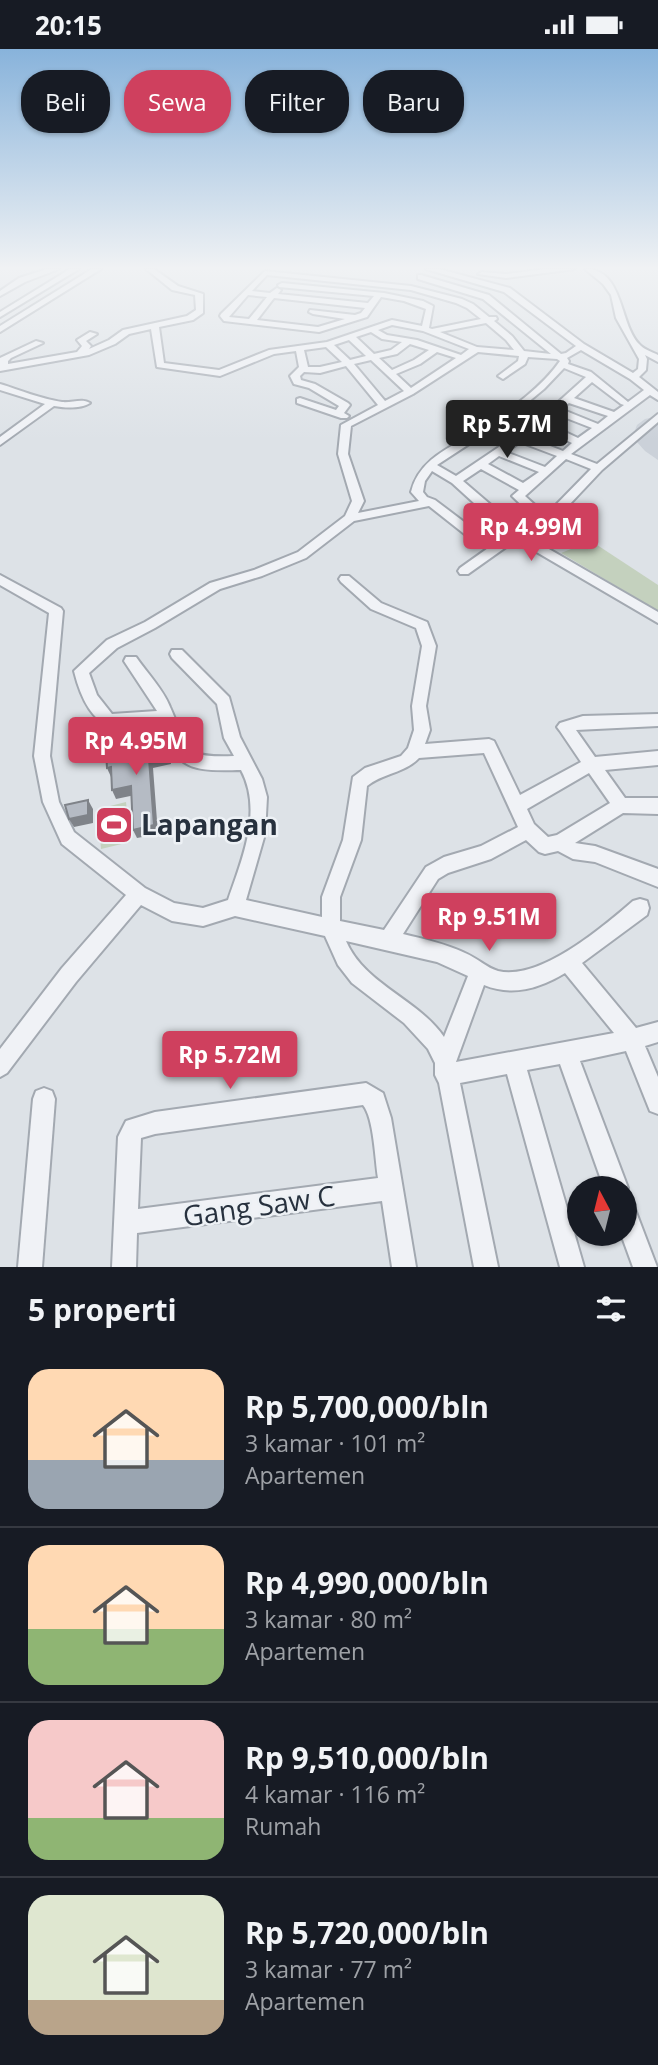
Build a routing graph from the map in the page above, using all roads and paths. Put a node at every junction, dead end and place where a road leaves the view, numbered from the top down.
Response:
1 (155, 325) edge
2 (151, 326) edge
3 (296, 326) edge
4 (332, 326) edge
5 (380, 326) edge
6 (419, 326) edge
7 (429, 326) edge
8 (460, 326) joint
9 (493, 326) edge
10 (522, 326) edge
11 (555, 326) edge
12 (624, 326) edge
13 (303, 327) joint
14 (373, 330) junction
15 (429, 330) junction
16 (93, 334) dead end
17 (351, 337) junction
18 (385, 337) junction
19 (509, 338) junction
20 (409, 341) junction
21 (39, 343) dead end
22 (328, 344) junction
23 (633, 345) junction
24 (581, 347) junction
25 (300, 349) junction
26 (476, 349) junction
27 (435, 350) junction
28 (398, 351) junction
29 (82, 354) junction
30 (524, 354) junction
31 (374, 357) junction
32 (460, 357) junction
33 (658, 359) edge
34 (563, 361) junction
35 (349, 364) junction
36 (2, 367) edge
37 (303, 368) junction
38 (392, 373) junction
39 (503, 376) dead end
40 (592, 377) junction
41 (633, 377) junction
42 (582, 386) junction
43 (0, 387) edge
44 (410, 392) junction
45 (653, 394) edge
46 (568, 398) junction
47 (300, 401) dead end
48 (52, 403) junction
49 (85, 403) dead end
50 (546, 403) junction
51 (627, 403) junction
52 (383, 405) junction
53 (338, 414) junction
54 (613, 415) junction
55 (658, 417) edge
56 (356, 419) junction
57 (539, 424) junction
58 (598, 427) junction
59 (489, 428) junction
60 (518, 439) junction
61 (0, 442) edge
62 (579, 442) junction
63 (500, 453) junction
64 (564, 455) junction
65 (482, 465) junction
66 (431, 466) junction
67 (598, 468) junction
68 (546, 471) junction
69 (456, 481) junction
70 (527, 486) junction
71 (431, 502) junction
72 (350, 518) junction
73 (546, 522) junction
74 (515, 534) junction
75 (527, 542) junction
76 (501, 545) junction
77 (464, 571) dead end
78 (0, 579) edge
79 (345, 579) dead end
80 (658, 618) edge
81 (177, 654) dead end
82 (131, 661) dead end
83 (165, 714) junction
84 (658, 720) edge
85 (415, 752) junction
86 (658, 758) edge
87 (245, 763) junction
88 (591, 764) junction
89 (621, 805) junction
90 (516, 806) junction
91 (658, 806) edge
92 (528, 830) junction
93 (560, 843) junction
94 (658, 878) edge
95 (139, 894) junction
96 (235, 908) junction
97 (640, 908) dead end
98 (331, 928) junction
99 (388, 941) junction
100 (567, 960) junction
101 (480, 971) junction
102 (658, 1032) edge
103 (632, 1039) junction
104 (567, 1054) junction
105 (514, 1061) junction
106 (0, 1066) edge
107 (446, 1068) junction
108 (44, 1099) dead end
109 (658, 1103) edge
110 (612, 1176) edge
111 (392, 1188) junction
112 (127, 1223) junction
113 (637, 1245) edge
114 (30, 1267) edge
115 (124, 1267) edge
116 (404, 1267) edge
117 (486, 1267) edge
118 (572, 1267) edge
119 (645, 1267) edge

1 - 25 street
2 - 29 street
3 - 13 street
4 - 13 street
5 - 14 street
6 - 15 street
7 - 15 street
8 - 15 street
8 - 19 street
9 - 19 street
10 - 34 street
11 - 24 street
12 - 23 street
14 - 17 street
14 - 18 street
15 - 26 street
16 - 29 street
17 - 22 street
17 - 31 street
18 - 20 street
18 - 28 street
19 - 30 street
20 - 27 street
20 - 28 street
21 - 36 street
22 - 25 street
22 - 35 street
23 - 33 street
23 - 41 street
24 - 34 street
24 - 41 street
25 - 37 street
26 - 30 street
26 - 32 street
27 - 32 street
27 - 38 street
28 - 31 street
29 - 36 street
30 - 34 street
30 - 39 street
31 - 35 street
31 - 38 street
32 - 44 street
34 - 40 street
34 - 50 street
35 - 37 street
35 - 52 street
37 - 53 street
38 - 44 street
40 - 42 street
40 - 51 street
41 - 45 street
42 - 46 street
42 - 51 street
43 - 48 street
44 - 52 street
45 - 51 street
46 - 50 street
46 - 54 street
47 - 53 street
48 - 49 street
48 - 61 street
50 - 57 street
50 - 58 street
50 - 59 street
51 - 54 street
52 - 56 street
53 - 56 street
54 - 58 street
55 - 67 street
56 - 72 street
57 - 60 street
57 - 62 street
58 - 62 street
59 - 60 street
59 - 66 street
60 - 63 street
60 - 64 street
62 - 64 street
63 - 65 street
63 - 68 street
64 - 67 street
64 - 68 street
65 - 69 street
65 - 70 street
66 - 69 street
66 - 71 street
67 - 73 street
68 - 70 street
69 - 74 street
70 - 73 street
71 - 72 street
71 - 76 street
72 - 83 street
73 - 75 street
74 - 75 street
74 - 76 street
75 - 80 street
76 - 77 street
78 - 95 street
79 - 85 street
81 - 87 street
82 - 83 street
83 - 87 street
84 - 88 street
85 - 90 street
85 - 98 street
86 - 88 street
87 - 96 street
88 - 89 street
88 - 90 street
89 - 91 street
89 - 93 street
90 - 92 street
92 - 93 street
92 - 99 street
93 - 94 street
95 - 96 street
95 - 106 street
96 - 98 street
97 - 100 street
98 - 99 street
98 - 107 street
99 - 101 street
100 - 101 street
100 - 103 street
101 - 107 street
102 - 103 street
103 - 104 street
103 - 109 street
104 - 105 street
104 - 110 street
105 - 107 street
105 - 118 street
107 - 117 street
108 - 114 street
111 - 112 street, Gang Saw C
111 - 112 street
111 - 116 street
112 - 115 street
113 - 119 street

